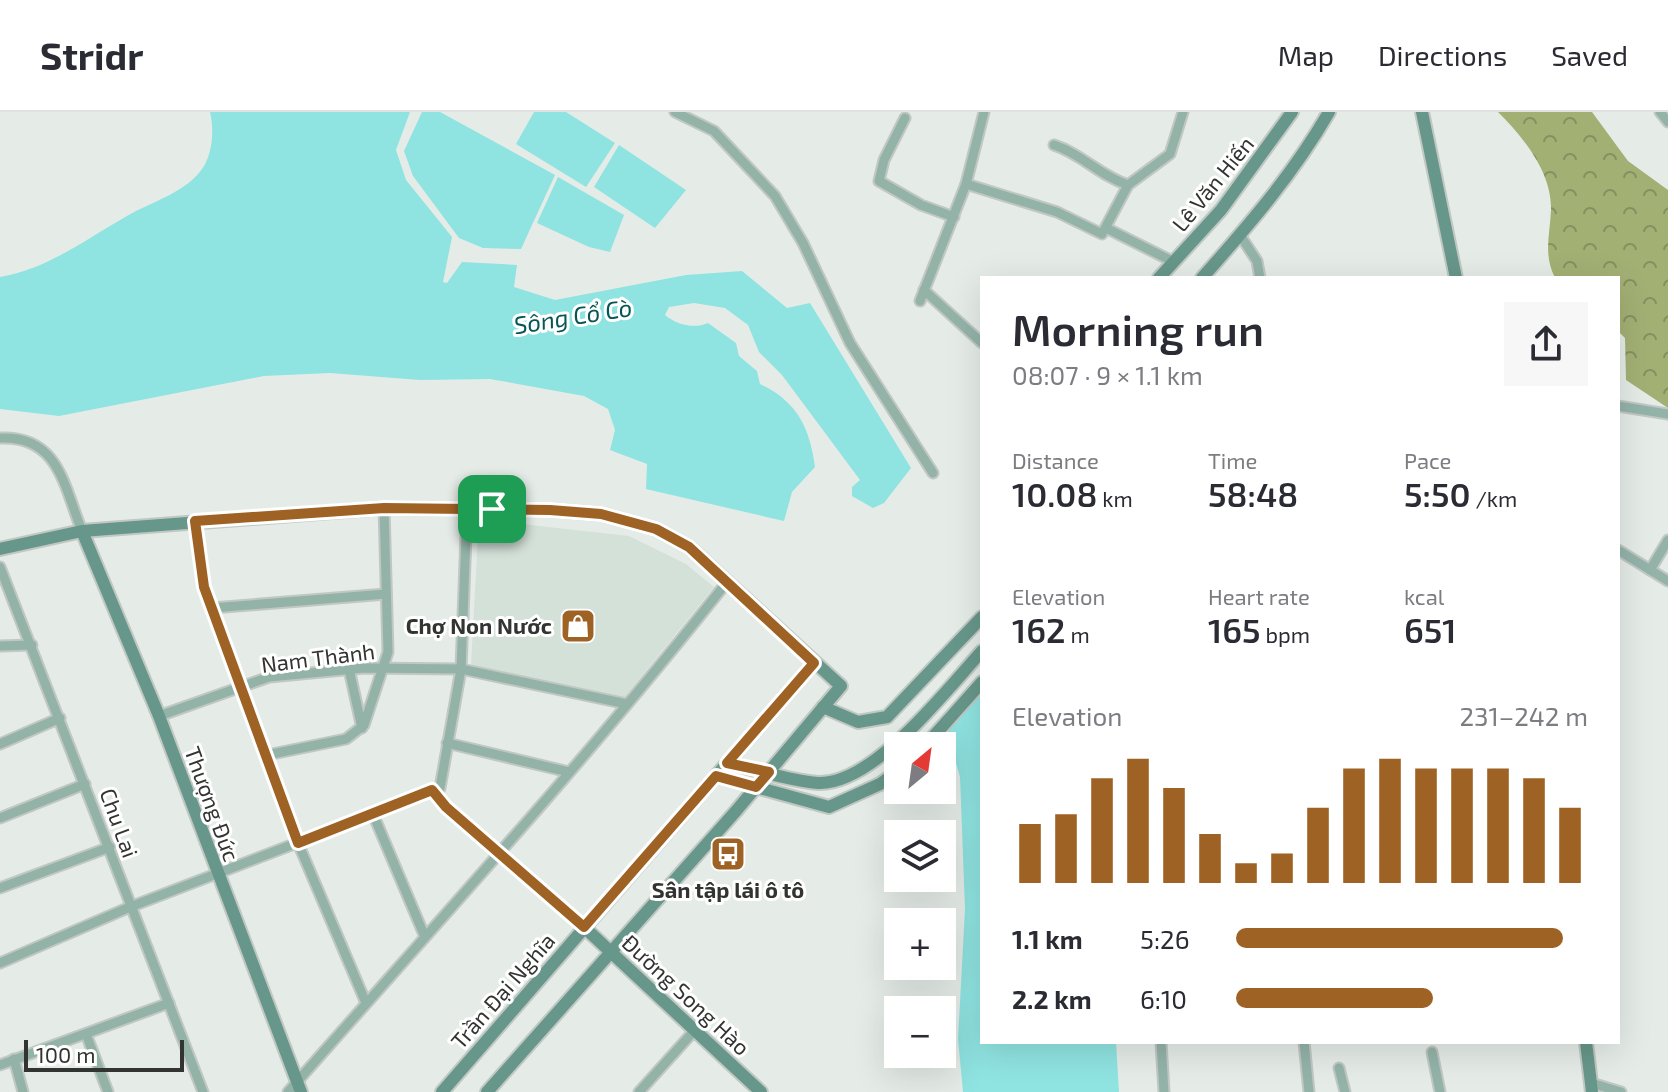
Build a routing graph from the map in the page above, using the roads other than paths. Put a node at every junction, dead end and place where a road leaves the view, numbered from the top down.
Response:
1 (675, 112) edge
2 (984, 112) edge
3 (1183, 112) edge
4 (1292, 112) edge
5 (1329, 112) edge
6 (1422, 112) edge
7 (1660, 112) edge
8 (905, 118) dead end
9 (1668, 122) edge
10 (1054, 145) dead end
11 (966, 184) junction
12 (1128, 185) junction
13 (954, 217) junction
14 (1106, 228) junction
15 (1240, 235) junction
16 (1174, 262) junction
17 (1161, 276) edge
18 (1204, 276) edge
19 (1260, 276) edge
20 (1456, 276) edge
21 (924, 290) junction
22 (920, 301) dead end
23 (980, 341) edge
24 (1620, 406) edge
25 (1668, 414) edge
26 (0, 438) edge
27 (933, 473) dead end
28 (384, 508) junction
29 (467, 509) junction
30 (195, 521) junction
31 (82, 531) junction
32 (1668, 540) edge
33 (0, 549) edge
34 (1620, 555) edge
35 (0, 567) edge
36 (1650, 570) junction
37 (1668, 581) edge
38 (727, 582) junction
39 (386, 594) junction
40 (212, 608) junction
41 (980, 619) edge
42 (32, 645) junction
43 (0, 646) edge
44 (980, 653) edge
45 (814, 663) junction
46 (383, 668) junction
47 (349, 669) junction
48 (461, 669) junction
49 (980, 684) edge
50 (242, 689) junction
51 (627, 704) junction
52 (823, 707) junction
53 (159, 716) junction
54 (887, 717) junction
55 (60, 718) junction
56 (362, 728) junction
57 (899, 732) edge
58 (909, 732) edge
59 (937, 732) edge
60 (447, 743) junction
61 (0, 744) edge
62 (884, 751) edge
63 (267, 755) junction
64 (727, 763) junction
65 (569, 772) junction
66 (769, 772) junction
67 (716, 776) junction
68 (884, 781) edge
69 (85, 784) junction
70 (756, 787) junction
71 (432, 790) junction
72 (373, 814) junction
73 (0, 818) edge
74 (298, 843) junction
75 (110, 847) junction
76 (499, 853) junction
77 (216, 874) junction
78 (0, 888) edge
79 (130, 907) junction
80 (584, 927) junction
81 (425, 937) junction
82 (611, 952) junction
83 (0, 963) edge
84 (169, 1003) junction
85 (366, 1003) junction
86 (694, 1031) junction
87 (86, 1034) junction
88 (1161, 1044) edge
89 (1304, 1044) edge
90 (1586, 1044) edge
91 (1432, 1052) dead end
92 (14, 1059) junction
93 (0, 1065) edge
94 (1339, 1068) dead end
95 (1591, 1088) edge
96 (295, 1089) edge
97 (23, 1092) edge
98 (108, 1092) edge
99 (203, 1092) edge
100 (442, 1092) edge
101 (487, 1092) edge
102 (639, 1092) edge
103 (761, 1092) edge
104 (1164, 1092) edge
105 (1309, 1092) edge
106 (1345, 1092) edge
107 (1440, 1092) edge
108 (1621, 1092) edge

1 - 27 street
2 - 11 street
3 - 12 street
4 - 16 main road, Lê Văn Hiến
5 - 15 main road
6 - 20 main road
7 - 9 street
8 - 13 street
10 - 12 street
11 - 13 street
11 - 14 street
12 - 14 street
13 - 21 street
14 - 16 street
15 - 18 main road
15 - 19 street
16 - 17 main road, Lê Văn Hiến
21 - 22 street
21 - 23 street
24 - 25 street
26 - 31 street
28 - 29 main road
28 - 30 main road
28 - 39 street
29 - 38 main road
29 - 48 street
30 - 31 main road
30 - 40 street
31 - 33 main road
31 - 53 main road, Thượng Đức
32 - 36 street
34 - 36 street
35 - 42 street, Chu Lai
36 - 37 street
38 - 45 main road
38 - 51 street
39 - 40 street
39 - 46 street
40 - 50 street
41 - 54 main road
42 - 43 street
42 - 55 street, Chu Lai
44 - 58 main road
45 - 52 main road
45 - 64 main road, Trần Đại Nghĩa
46 - 47 street, Nam Thành
46 - 48 street, Nam Thành
46 - 56 street
47 - 50 street, Nam Thành
47 - 56 street
48 - 51 street, Nam Thành
48 - 60 street
49 - 59 main road
50 - 53 street, Nam Thành
50 - 63 street
51 - 65 street
52 - 54 main road
52 - 66 main road
53 - 77 main road, Thượng Đức
54 - 57 main road
55 - 61 street
55 - 69 street, Chu Lai
56 - 63 street
60 - 65 street
60 - 71 street
62 - 66 main road
63 - 74 street
64 - 66 main road
64 - 67 main road, Trần Đại Nghĩa
65 - 76 street
66 - 70 main road
67 - 70 main road
67 - 80 main road, Trần Đại Nghĩa
68 - 70 main road
69 - 73 street
69 - 75 street, Chu Lai
70 - 82 main road
71 - 72 street
71 - 76 street
72 - 74 street
72 - 81 street
74 - 77 street
74 - 85 street
75 - 78 street
75 - 79 street, Chu Lai
76 - 80 street
76 - 81 street
77 - 79 street
77 - 96 main road, Thượng Đức
79 - 83 street
79 - 84 street, Chu Lai
80 - 82 main road, Đường Song Hào
80 - 100 main road, Trần Đại Nghĩa
81 - 85 street
82 - 86 main road, Đường Song Hào
82 - 101 main road
84 - 87 street
84 - 99 street, Chu Lai
85 - 96 street
86 - 102 street
86 - 103 main road, Đường Song Hào
87 - 92 street
87 - 98 street
88 - 104 street
89 - 105 street
90 - 95 main road
91 - 107 street
92 - 93 street
92 - 97 street
94 - 106 street
95 - 108 street

